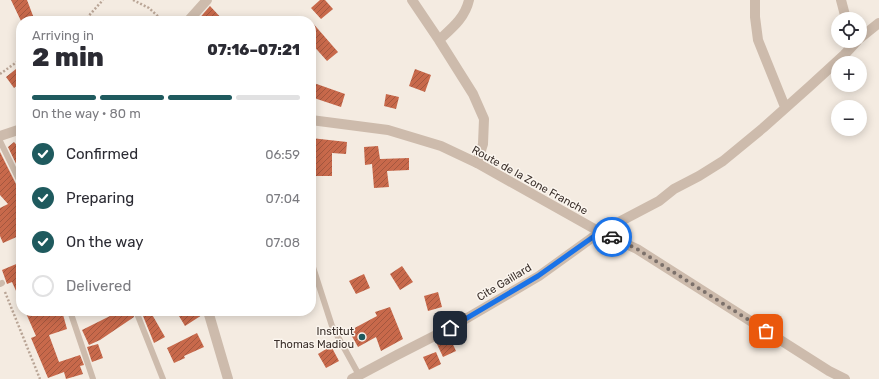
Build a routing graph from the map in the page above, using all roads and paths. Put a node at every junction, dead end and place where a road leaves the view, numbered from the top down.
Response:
1 (103, 0) edge
2 (133, 0) edge
3 (412, 0) edge
4 (469, 0) edge
5 (755, 0) edge
6 (841, 0) edge
7 (205, 1) edge
8 (844, 12) edge
9 (89, 16) edge
10 (158, 16) edge
11 (192, 16) edge
12 (879, 23) edge
13 (867, 32) edge
14 (440, 40) junction
15 (849, 48) edge
16 (16, 63) edge
17 (0, 74) edge
18 (785, 107) junction
19 (316, 121) edge
20 (16, 131) edge
21 (0, 136) edge
22 (0, 141) edge
23 (477, 163) junction
24 (16, 174) edge
25 (600, 232) junction
26 (316, 276) edge
27 (1, 284) edge
28 (72, 316) edge
29 (138, 316) edge
30 (209, 316) edge
31 (356, 377) edge
32 (40, 379) edge
33 (92, 379) edge
34 (163, 379) edge
35 (228, 379) edge
36 (845, 379) edge

1 - 9 path
2 - 10 path
3 - 14 street
4 - 14 street
5 - 18 street
6 - 8 street
7 - 11 street
12 - 13 street, Cite Gaillard
14 - 23 street
15 - 18 street, Cite Gaillard
16 - 17 path
18 - 25 street, Cite Gaillard
19 - 23 street, Route de la Zone Franche
20 - 21 street
22 - 24 lane
23 - 25 street, Route de la Zone Franche
25 - 31 street, Cite Gaillard
25 - 36 street, Route de la Zone Franche
26 - 31 lane
27 - 32 path
28 - 33 lane
29 - 34 lane
30 - 35 street

